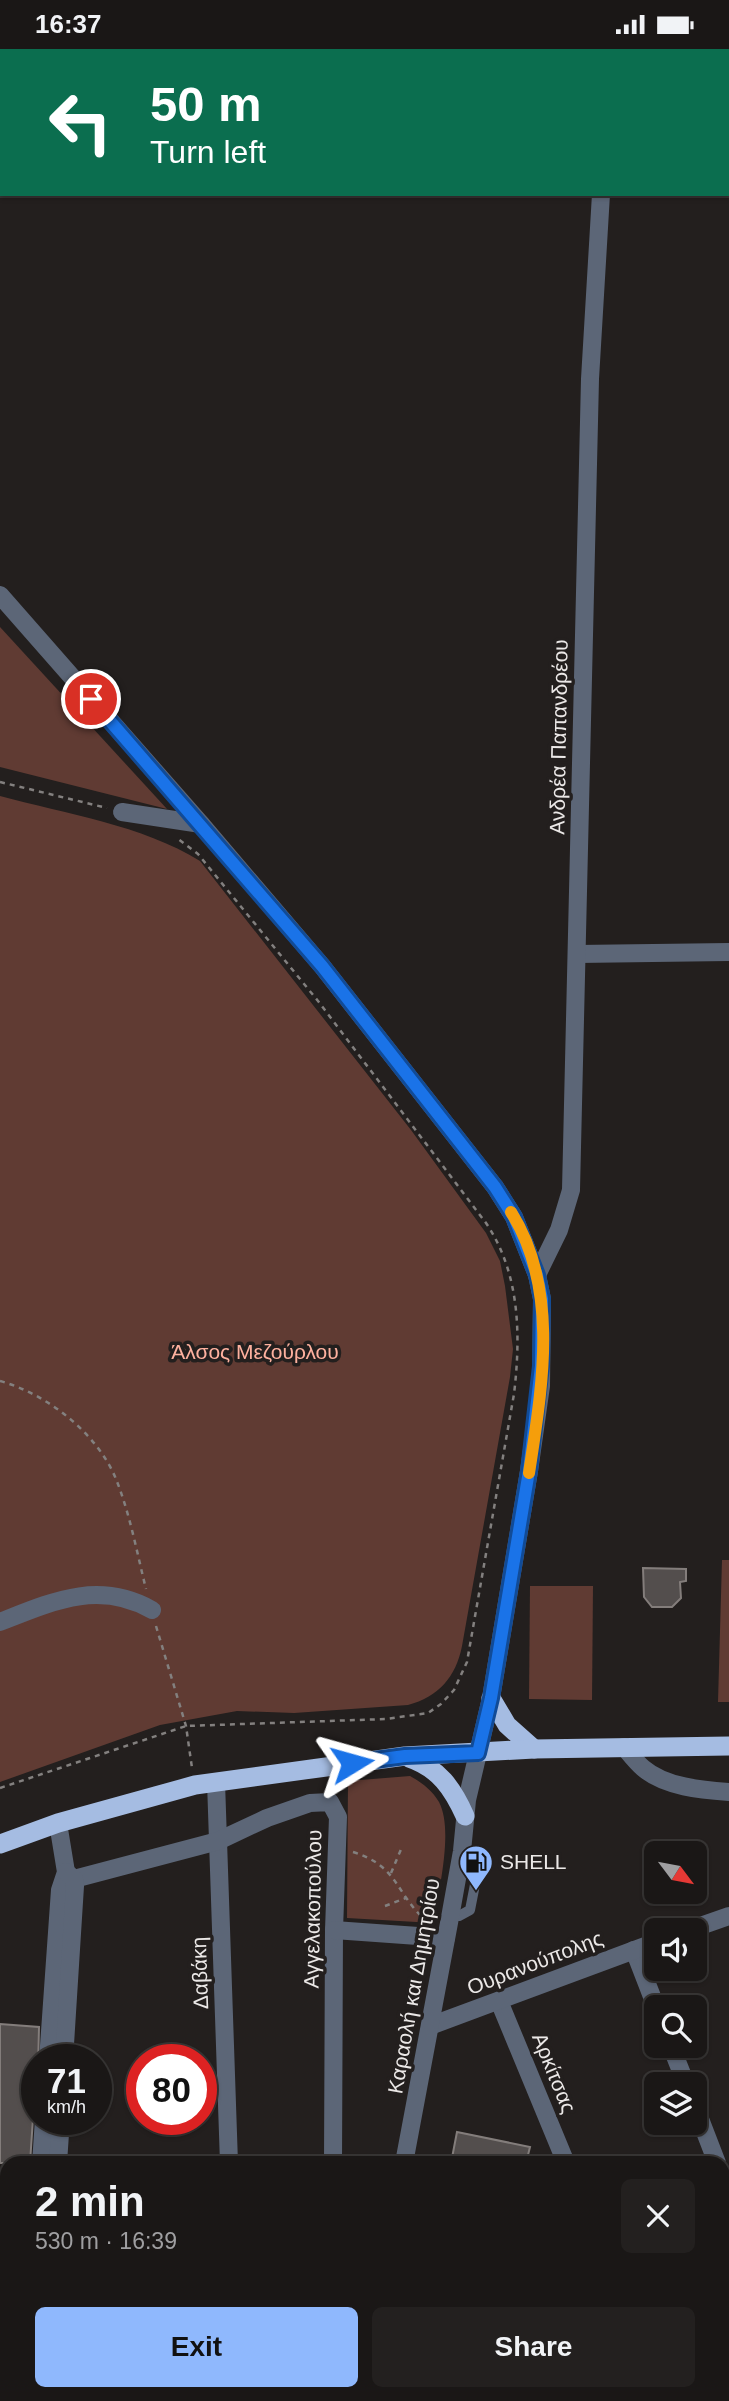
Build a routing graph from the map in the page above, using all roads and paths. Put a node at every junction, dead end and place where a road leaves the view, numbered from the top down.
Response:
1 (601, 196) edge
2 (0, 595) edge
3 (0, 782) edge
4 (122, 812) joint
5 (201, 824) junction
6 (176, 837) dead end
7 (729, 952) edge
8 (577, 954) junction
9 (537, 1275) junction
10 (0, 1381) edge
11 (116, 1479) dead end
12 (152, 1610) dead end
13 (0, 1622) edge
14 (491, 1698) junction
15 (188, 1739) dead end
16 (729, 1746) edge
17 (624, 1747) junction
18 (534, 1749) junction
19 (478, 1753) junction
20 (405, 1756) junction
21 (216, 1782) junction
22 (195, 1785) junction
23 (0, 1788) edge
24 (729, 1791) edge
25 (465, 1816) junction
26 (58, 1823) junction
27 (218, 1841) junction
28 (0, 1844) edge
29 (402, 1847) dead end
30 (336, 1849) junction
31 (469, 1861) dead end
32 (391, 1873) junction
33 (70, 1876) junction
34 (406, 1898) junction
35 (385, 1906) dead end
36 (459, 1916) dead end
37 (729, 1916) edge
38 (707, 1924) edge
39 (334, 1930) junction
40 (426, 1936) junction
41 (446, 1938) junction
42 (644, 1946) edge
43 (634, 1950) junction
44 (651, 1995) edge
45 (499, 2001) junction
46 (429, 2026) junction
47 (49, 2044) edge
48 (65, 2044) edge
49 (43, 2135) edge
50 (60, 2135) edge
51 (706, 2135) edge
52 (41, 2156) edge
53 (58, 2156) edge
54 (229, 2156) edge
55 (333, 2156) edge
56 (405, 2156) edge
57 (563, 2156) edge
58 (714, 2156) edge

1 - 8 street, Ανδρέα Παπανδρέου
2 - 5 street, Καραολή και Δημητρίου
3 - 4 path
4 - 5 street
5 - 9 street, Καραολή και Δημητρίου
6 - 23 path
7 - 8 street
8 - 9 street, Ανδρέα Παπανδρέου
9 - 14 street, Καραολή και Δημητρίου
10 - 11 path
12 - 13 street
14 - 18 highway
14 - 19 street, Καραολή και Δημητρίου
15 - 22 path
16 - 17 highway
17 - 18 highway
17 - 24 street
18 - 19 highway
19 - 20 highway
19 - 25 street, Καραολή και Δημητρίου
20 - 21 highway
20 - 25 highway
21 - 22 highway
21 - 27 street, Δαβάκη
22 - 26 highway
25 - 41 street, Καραολή και Δημητρίου
26 - 28 highway
26 - 33 street
27 - 30 street, Αγγελακοπούλου
27 - 33 street, Αγγελακοπούλου
27 - 54 street, Δαβάκη
29 - 32 path
30 - 32 path
30 - 39 street, Αγγελακοπούλου
31 - 36 lane
32 - 34 path
33 - 47 street
33 - 48 street
34 - 35 path
34 - 40 path
37 - 38 street
39 - 40 street
39 - 55 street, Αγγελακοπούλου
40 - 41 street
41 - 46 street, Καραολή και Δημητρίου
42 - 43 street, Ουρανούπολης
43 - 44 street
43 - 45 street, Ουρανούπολης
45 - 46 street, Ουρανούπολης
45 - 57 street, Αρκίτσας
46 - 56 street, Καραολή και Δημητρίου
49 - 52 street
50 - 53 street
51 - 58 street

